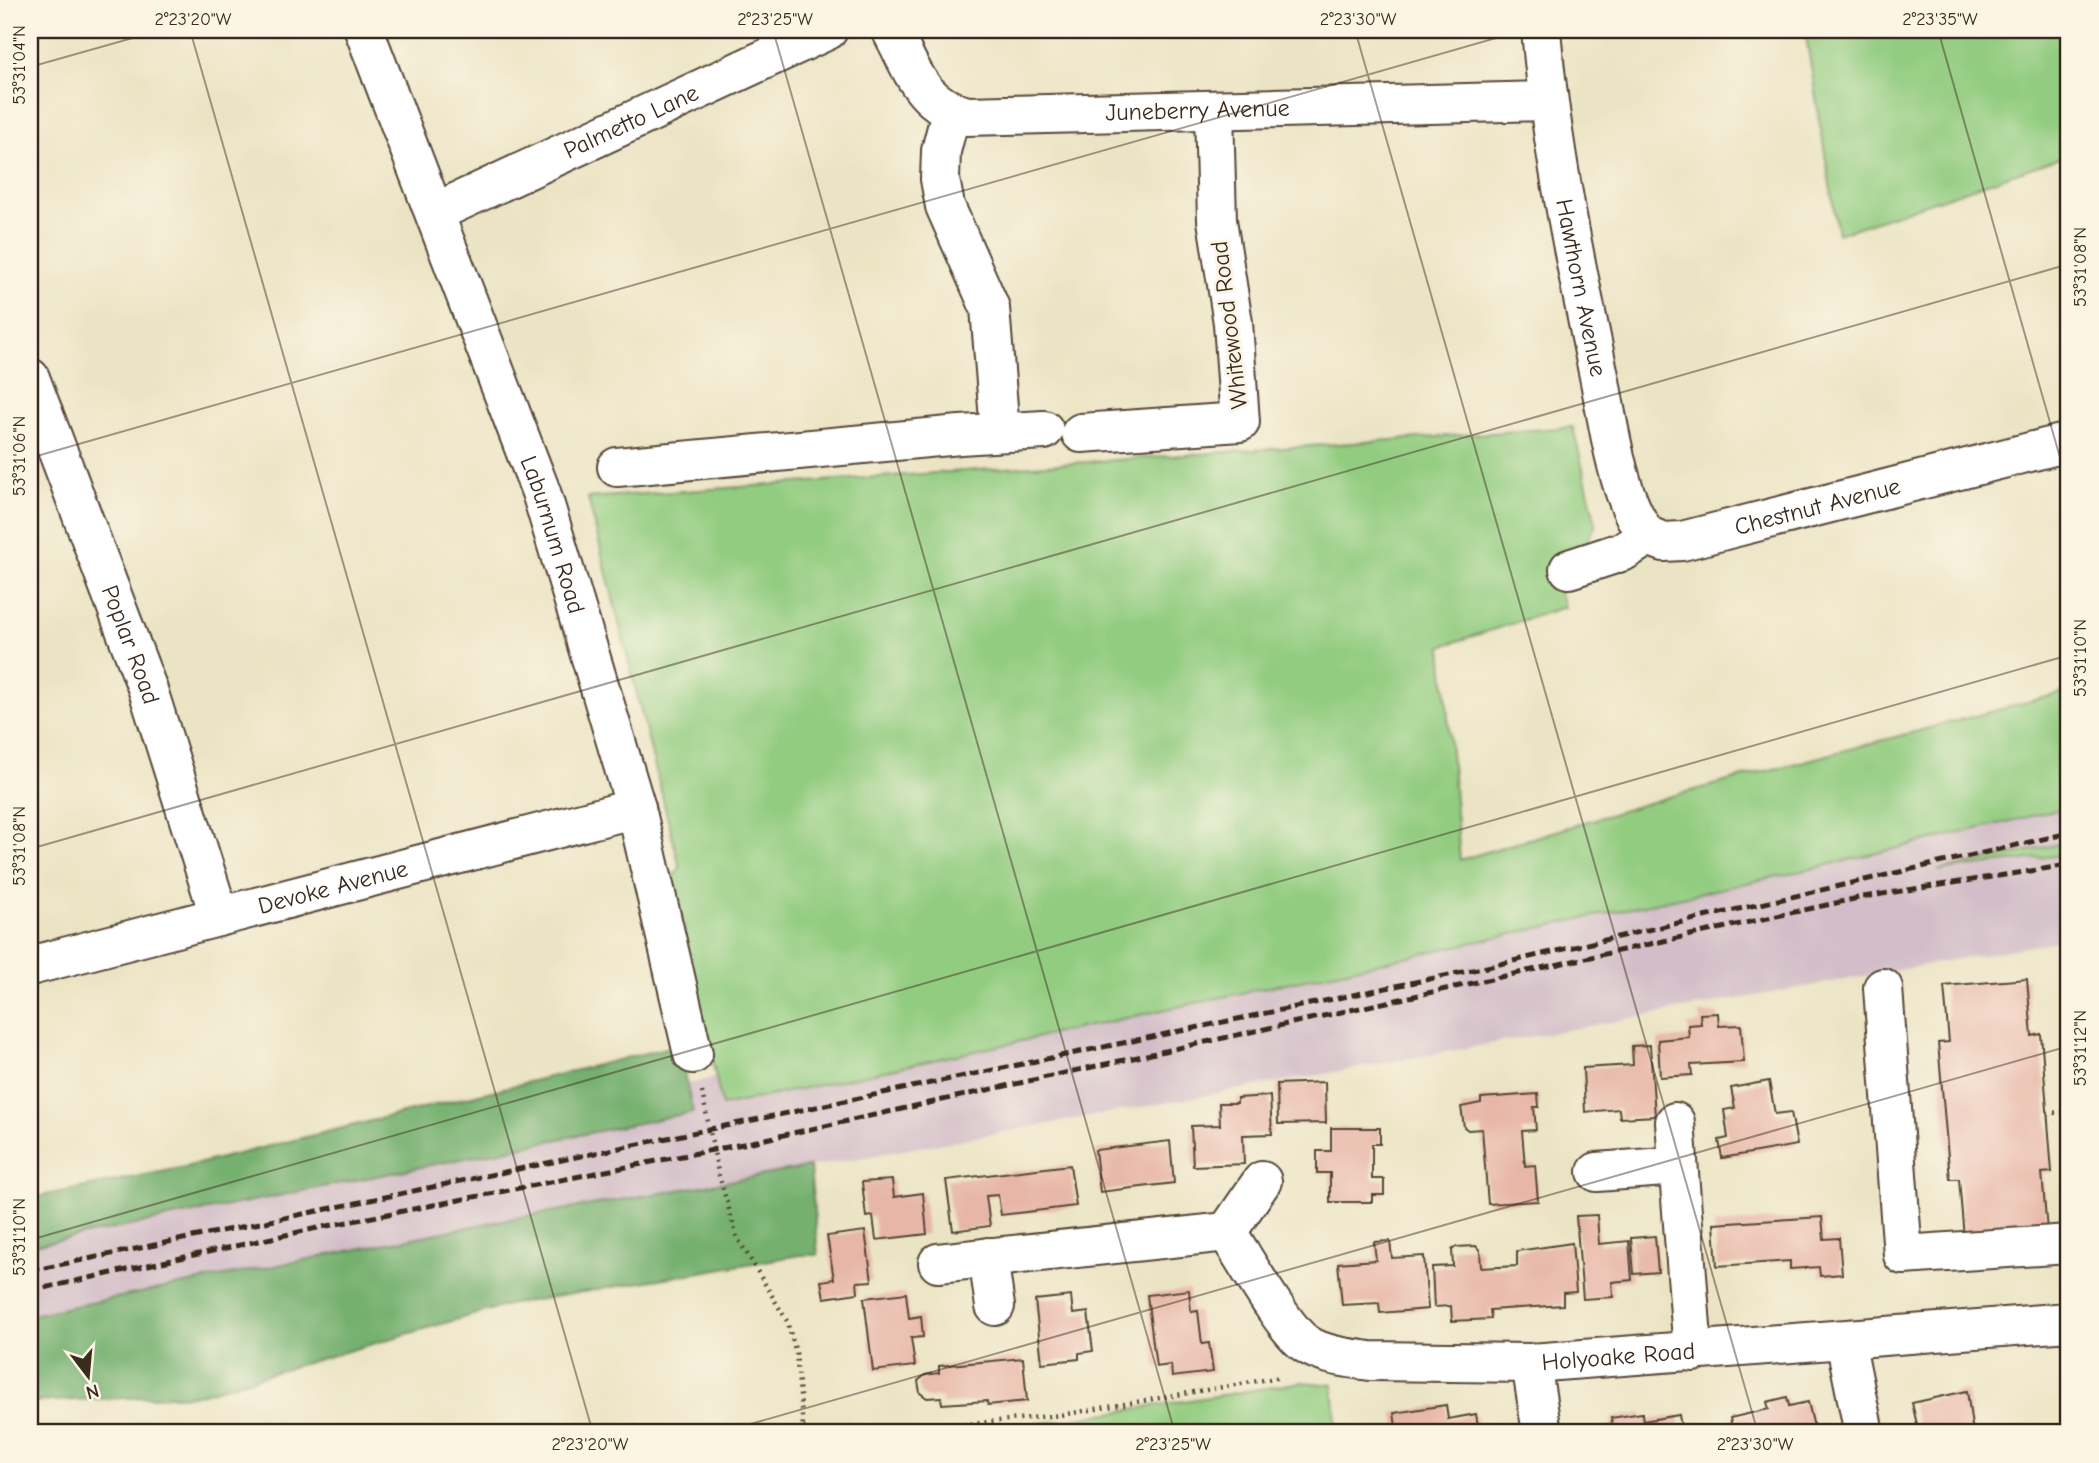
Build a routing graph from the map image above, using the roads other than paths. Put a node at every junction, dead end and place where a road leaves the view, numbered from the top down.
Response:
1 (364, 30) edge
2 (828, 30) edge
3 (891, 30) edge
4 (1541, 30) edge
5 (1547, 101) junction
6 (951, 111) junction
7 (1214, 111) junction
8 (436, 212) junction
9 (30, 378) edge
10 (1000, 432) junction
11 (2069, 442) edge
12 (617, 467) dead end
13 (1648, 536) junction
14 (1569, 569) dead end
15 (636, 808) junction
16 (219, 915) junction
17 (30, 966) edge
18 (1883, 988) dead end
19 (692, 1054) road end
20 (1675, 1122) dead end
21 (1678, 1167) junction
22 (1597, 1172) dead end
23 (1262, 1181) dead end
24 (1227, 1232) junction
25 (2069, 1244) edge
26 (988, 1257) junction
27 (938, 1263) dead end
28 (995, 1306) dead end
29 (2069, 1322) edge
30 (1845, 1340) junction
31 (1693, 1352) junction
32 (1531, 1363) junction
33 (1542, 1433) edge
34 (1864, 1433) edge

1 - 8 street, Laburnum Road
2 - 8 street, Palmetto Lane
3 - 6 street, Juneberry Avenue
4 - 5 street, Hawthorn Avenue
5 - 7 street, Juneberry Avenue
5 - 13 street, Hawthorn Avenue
6 - 7 street, Juneberry Avenue
6 - 10 street
7 - 10 street, Whitewood Road
8 - 15 street, Laburnum Road
9 - 16 street, Poplar Road
10 - 12 street, Whitewood Road
11 - 13 street, Chestnut Avenue
13 - 14 street
15 - 16 street, Devoke Avenue
15 - 19 street, Laburnum Road
16 - 17 street, Devoke Avenue
18 - 25 street
20 - 21 street
21 - 22 street
21 - 31 street
23 - 24 street
24 - 26 street
24 - 32 street, Holyoake Road
26 - 27 street
26 - 28 street
29 - 30 street, Holyoake Road
30 - 31 street, Holyoake Road
30 - 34 street
31 - 32 street, Holyoake Road
32 - 33 street

